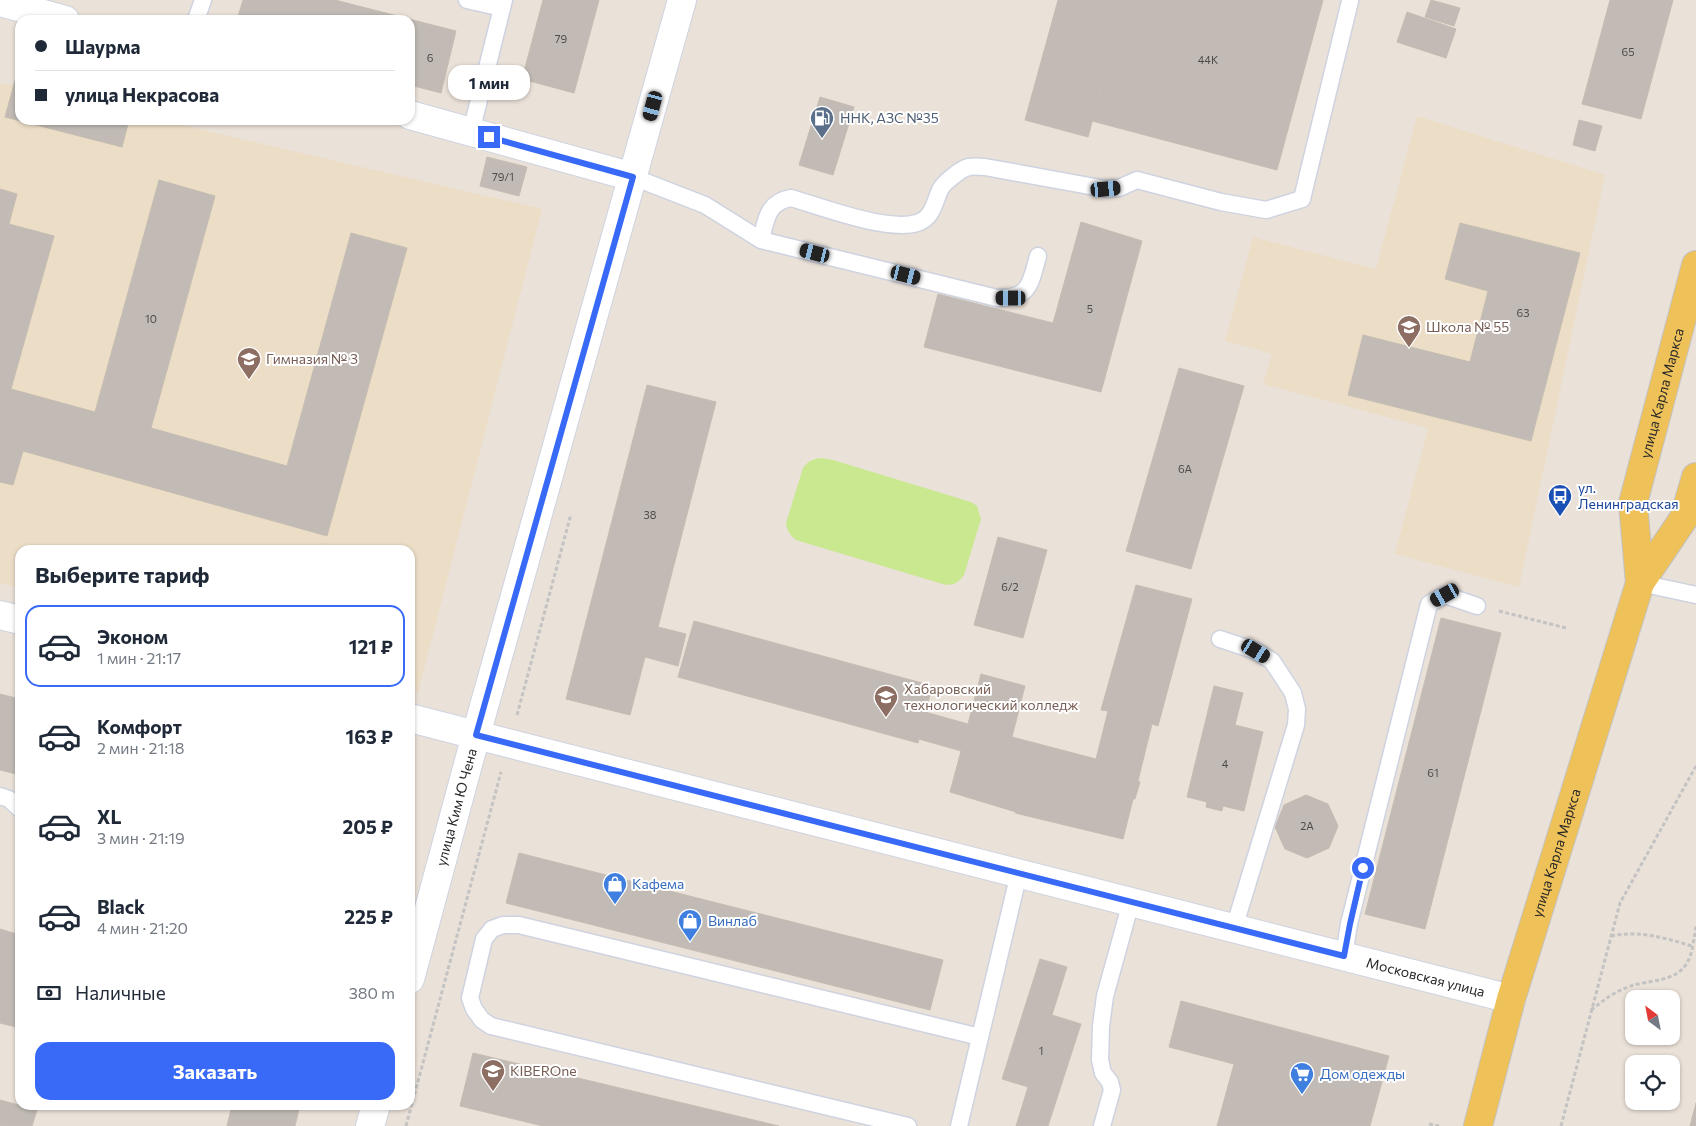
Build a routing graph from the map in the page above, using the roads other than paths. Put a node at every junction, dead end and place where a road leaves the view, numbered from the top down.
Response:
1 (203, 0) edge
2 (467, 0) edge
3 (682, 0) edge
4 (1350, 1) edge
5 (0, 2) edge
6 (503, 4) edge
7 (46, 15) edge
8 (198, 15) edge
9 (415, 116) edge
10 (471, 132) junction
11 (633, 177) junction
12 (761, 240) junction
13 (1038, 256) dead end
14 (1696, 265) edge
15 (1696, 477) edge
16 (1640, 583) junction
17 (1696, 595) edge
18 (1476, 606) road end
19 (0, 615) edge
20 (15, 619) edge
21 (1220, 639) dead end
22 (415, 719) edge
23 (476, 735) junction
24 (0, 796) edge
25 (15, 804) edge
26 (1019, 873) junction
27 (1131, 902) junction
28 (1234, 928) junction
29 (1344, 956) junction
30 (415, 961) edge
31 (1511, 999) junction
32 (980, 1037) junction
33 (375, 1110) edge
34 (370, 1126) edge
35 (908, 1126) edge
36 (958, 1126) edge
37 (1102, 1126) edge
38 (1478, 1126) edge

1 - 8 lane
2 - 6 lane
3 - 11 street, улица Ким Ю Чена
4 - 12 lane
5 - 7 street
6 - 10 lane
9 - 10 street
10 - 11 street
11 - 12 lane
11 - 23 street, улица Ким Ю Чена
12 - 13 lane
14 - 16 main road, улица Карла Маркса
15 - 16 main road, улица Карла Маркса
16 - 17 lane
16 - 31 main road, улица Карла Маркса
18 - 29 lane
19 - 20 street
21 - 28 lane
22 - 23 street, Московская улица
23 - 26 street, Московская улица
23 - 30 street, улица Ким Ю Чена
24 - 25 lane
26 - 27 street, Московская улица
26 - 32 lane
27 - 28 street, Московская улица
27 - 37 lane
28 - 29 street, Московская улица
29 - 31 street, Московская улица
31 - 38 main road, улица Карла Маркса
32 - 35 lane
32 - 36 lane
33 - 34 street

